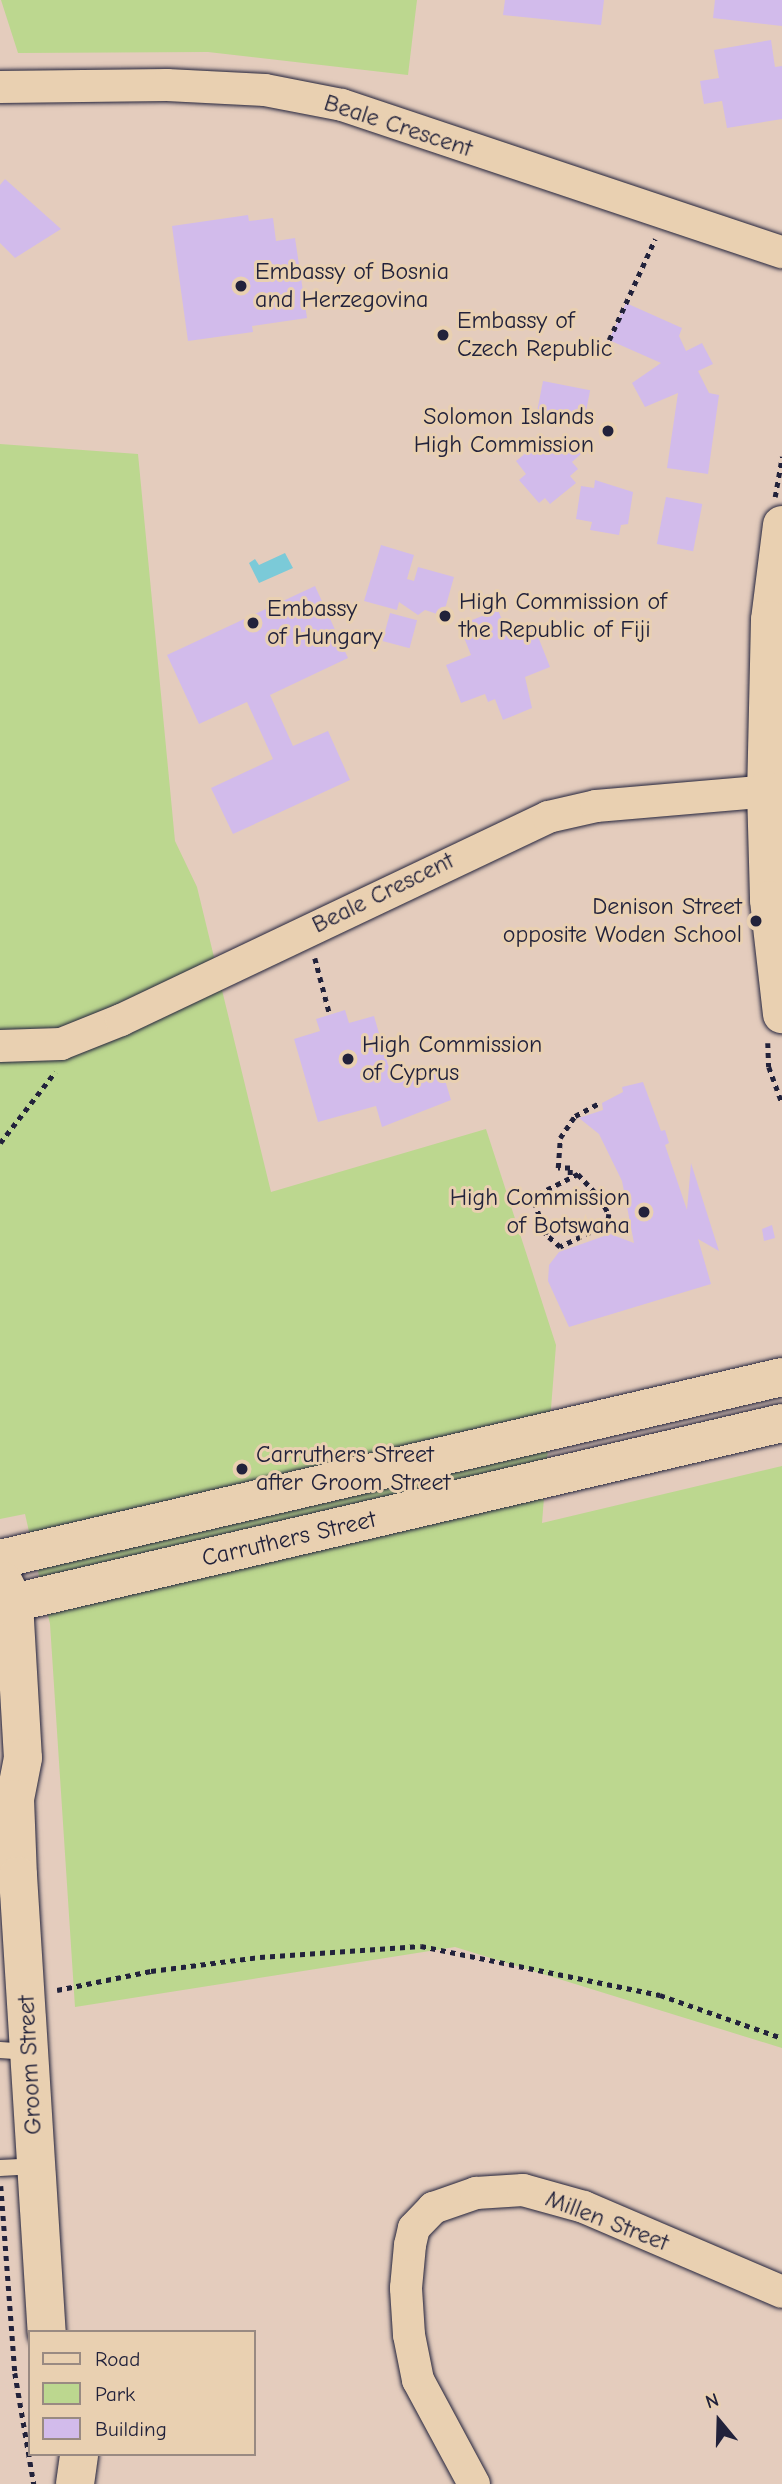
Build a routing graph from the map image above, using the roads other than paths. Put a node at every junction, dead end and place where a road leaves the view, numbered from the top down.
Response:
1 (0, 88) edge
2 (782, 252) edge
3 (782, 525) edge
4 (774, 790) edge
5 (782, 1014) edge
6 (0, 1046) edge
7 (774, 1376) edge
8 (782, 1423) edge
9 (0, 1559) edge
10 (5, 1595) edge
11 (7, 1783) edge
12 (9, 1876) edge
13 (16, 2051) edge
14 (18, 2167) edge
15 (782, 2292) edge
16 (47, 2330) edge
17 (474, 2484) edge

1 - 2 street, Beale Crescent
3 - 4 main road
4 - 5 main road
4 - 6 street, Beale Crescent
7 - 9 main road, Carruthers Street
8 - 10 main road, Carruthers Street
10 - 11 main road, Groom Street
11 - 12 main road, Groom Street
12 - 13 main road, Groom Street
13 - 14 main road, Groom Street
14 - 16 main road, Groom Street
15 - 17 street, Millen Street

